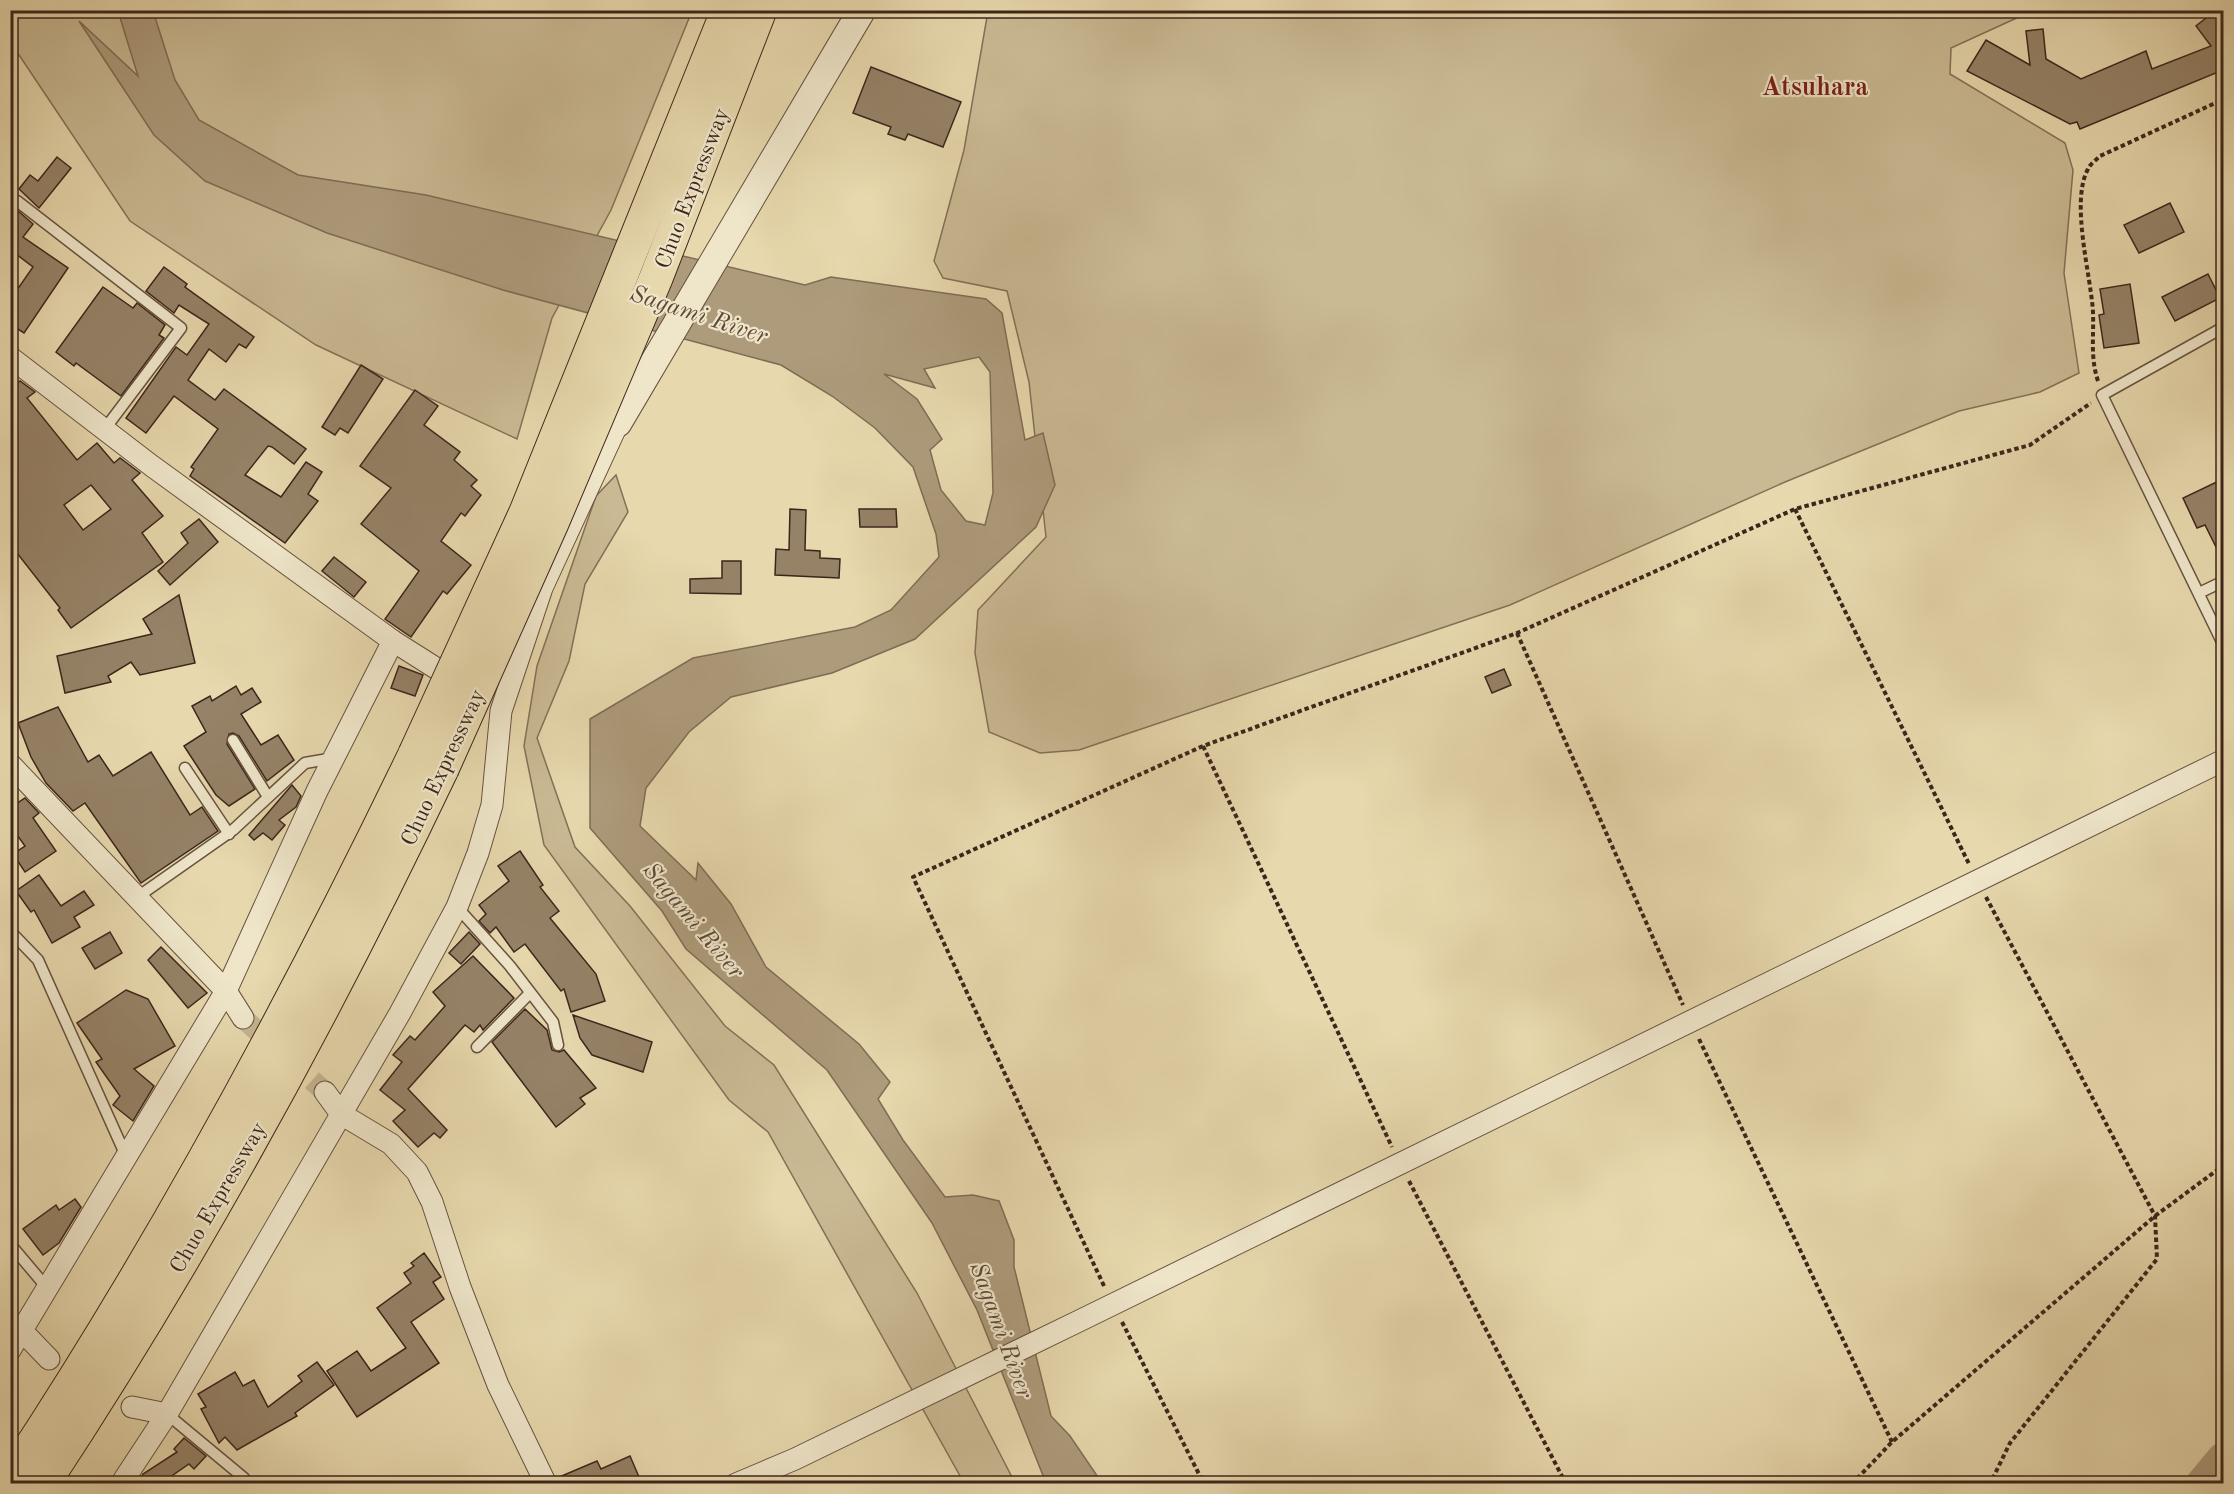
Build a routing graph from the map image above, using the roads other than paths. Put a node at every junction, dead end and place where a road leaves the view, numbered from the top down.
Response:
1 (728, 10) edge
2 (760, 10) edge
3 (862, 10) edge
4 (10, 209) edge
5 (2223, 327) edge
6 (10, 357) edge
7 (618, 423) joint
8 (104, 430) junction
9 (2223, 581) edge
10 (2199, 593) junction
11 (393, 641) junction
12 (2223, 646) edge
13 (501, 711) junction
14 (233, 740) dead end
15 (334, 758) junction
16 (2223, 760) edge
17 (428, 762) junction
18 (10, 764) edge
19 (185, 768) dead end
20 (268, 797) junction
21 (229, 834) junction
22 (136, 897) junction
23 (457, 907) junction
24 (10, 931) edge
25 (226, 991) junction
26 (530, 993) junction
27 (243, 1018) tunnel mouth
28 (558, 1045) dead end
29 (477, 1047) dead end
30 (325, 1092) tunnel mouth
31 (341, 1114) junction
32 (126, 1158) junction
33 (10, 1244) edge
34 (48, 1289) junction
35 (23, 1332) junction
36 (10, 1350) edge
37 (49, 1359) dead end
38 (132, 1407) dead end
39 (167, 1413) junction
40 (244, 1478) dead end
41 (10, 1479) edge
42 (45, 1484) edge
43 (121, 1484) edge
44 (546, 1484) edge
45 (736, 1484) edge

1 - 17 highway, Chuo Expressway, bridge
2 - 17 highway, Chuo Expressway, bridge
3 - 7 street
4 - 8 lane
5 - 10 lane
6 - 8 street
7 - 13 street
8 - 11 street
9 - 10 lane
10 - 12 lane
11 - 13 street
11 - 15 street
13 - 23 street
14 - 20 lane
15 - 20 lane
15 - 25 street
16 - 45 street
17 - 41 highway, Chuo Expressway
17 - 42 highway, Chuo Expressway
18 - 22 street
19 - 21 lane
20 - 21 lane
21 - 22 lane
22 - 25 street
23 - 26 lane
23 - 31 street
24 - 32 lane
25 - 27 street
25 - 32 street
26 - 28 lane
26 - 29 lane
30 - 31 street
31 - 39 street
31 - 44 street
32 - 34 street
33 - 34 lane
34 - 35 street
35 - 36 street
35 - 37 street
38 - 39 street
39 - 40 lane
39 - 43 street

